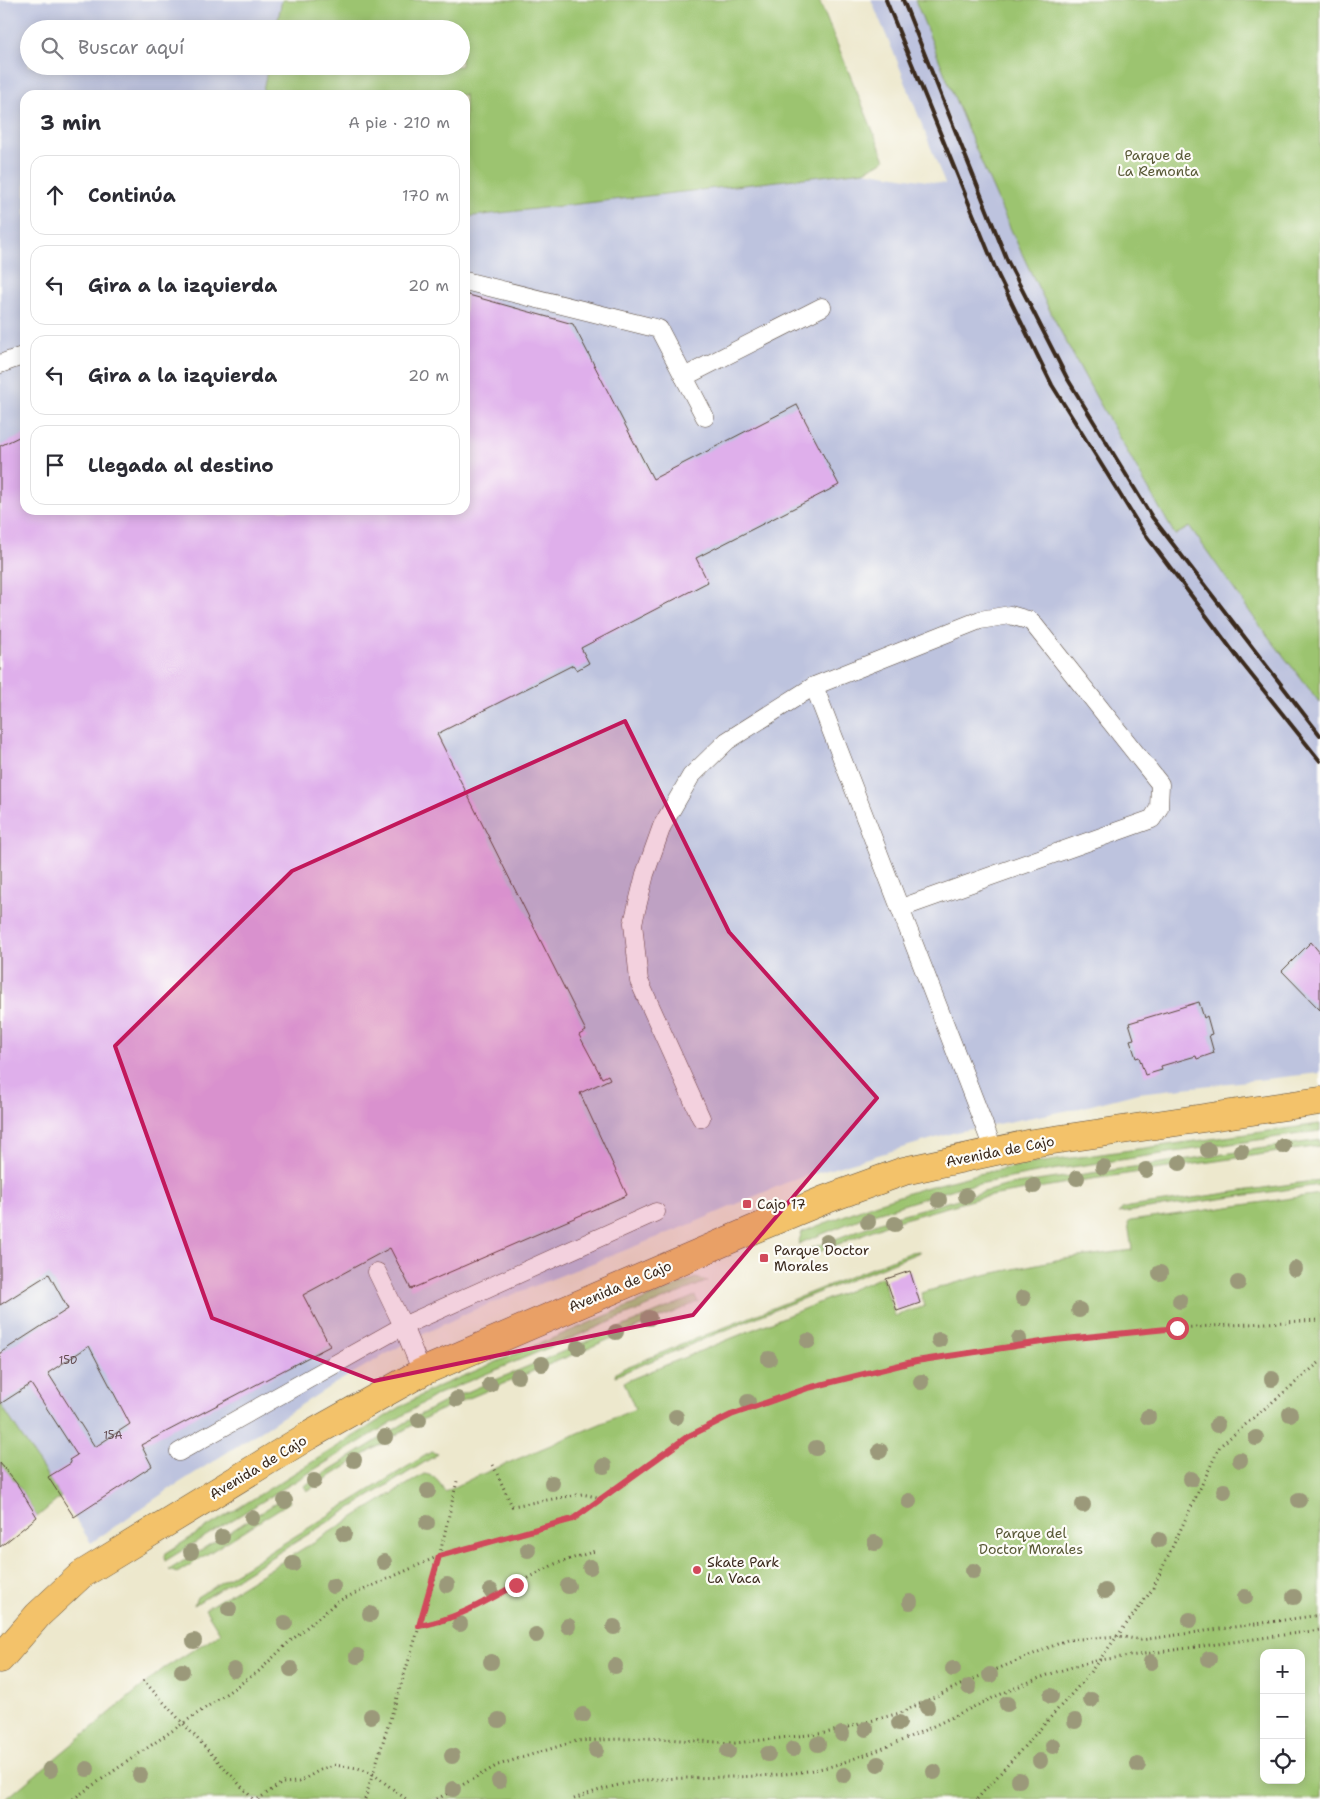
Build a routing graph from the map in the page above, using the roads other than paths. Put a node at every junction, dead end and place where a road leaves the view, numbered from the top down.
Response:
1 (470, 282) edge
2 (822, 308) dead end
3 (20, 357) edge
4 (0, 364) edge
5 (684, 377) junction
6 (704, 417) dead end
7 (814, 686) junction
8 (901, 908) junction
9 (1320, 1101) edge
10 (701, 1118) dead end
11 (994, 1151) junction
12 (656, 1212) dead end
13 (377, 1272) dead end
14 (403, 1326) junction
15 (422, 1372) junction
16 (179, 1452) dead end
17 (0, 1659) edge

1 - 5 lane
2 - 5 lane
3 - 4 lane
5 - 6 lane
7 - 8 lane
7 - 8 lane
7 - 10 lane
8 - 11 lane
9 - 11 highway, Avenida de Cajo
11 - 15 highway, Avenida de Cajo
12 - 14 lane
13 - 14 lane
14 - 15 lane
14 - 16 lane
15 - 17 highway, Avenida de Cajo

